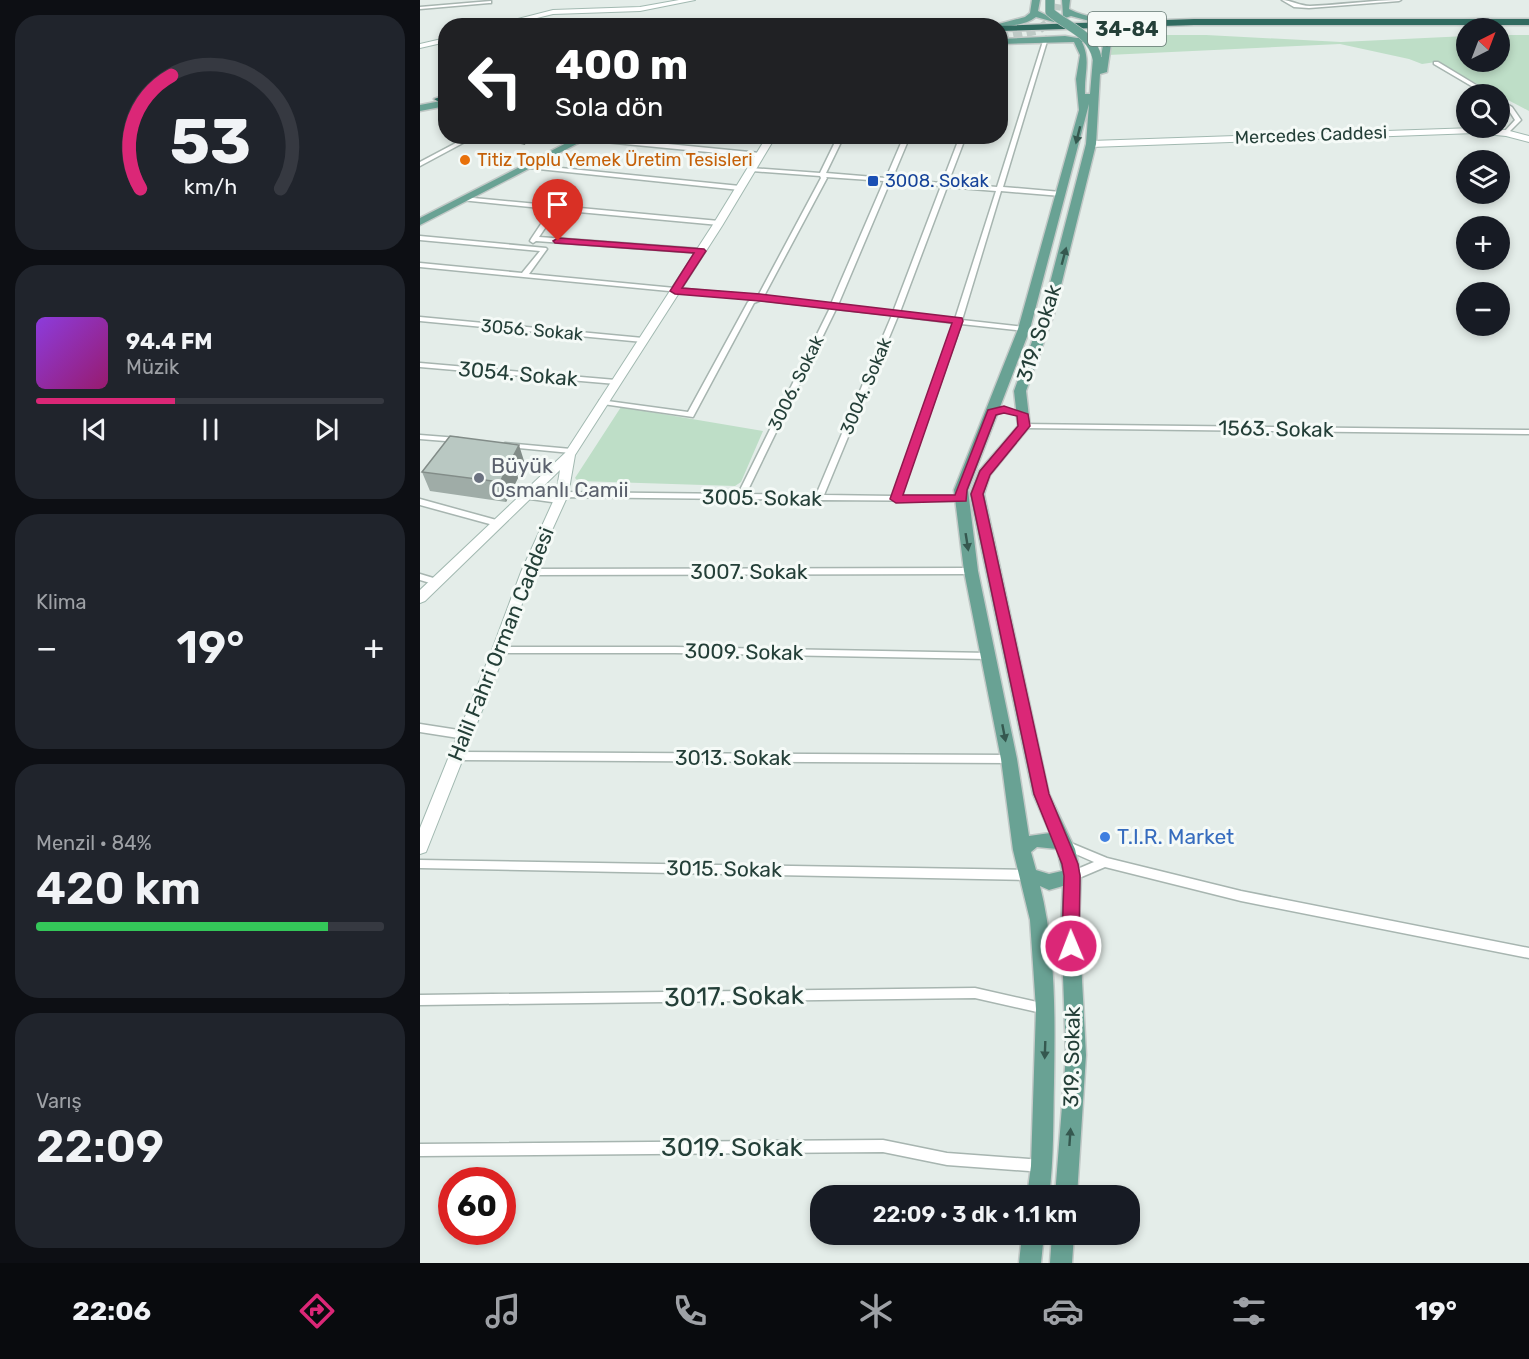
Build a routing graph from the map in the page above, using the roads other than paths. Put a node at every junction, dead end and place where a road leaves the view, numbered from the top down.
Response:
1 (691, 0) edge
2 (1036, 0) edge
3 (1044, 0) edge
4 (1066, 0) edge
5 (1284, 0) edge
6 (1399, 0) edge
7 (1054, 1) edge
8 (489, 2) dead end
9 (420, 8) edge
10 (1065, 10) junction
11 (576, 11) junction
12 (1034, 11) junction
13 (528, 18) edge
14 (544, 18) edge
15 (1529, 20) edge
16 (1175, 22) junction
17 (1510, 22) edge
18 (1008, 24) edge
19 (1456, 26) edge
20 (1456, 27) edge
21 (1008, 28) edge
22 (1190, 29) junction
23 (1433, 29) junction
24 (1529, 29) edge
25 (1065, 30) junction
26 (1510, 30) edge
27 (1008, 33) edge
28 (1046, 38) junction
29 (1008, 40) edge
30 (1008, 40) edge
31 (1077, 40) junction
32 (438, 41) edge
33 (1107, 44) junction
34 (420, 45) edge
35 (1094, 57) junction
36 (1436, 63) dead end
37 (1471, 84) edge
38 (438, 101) edge
39 (438, 102) edge
40 (420, 103) edge
41 (420, 108) edge
42 (1510, 108) edge
43 (1094, 109) junction
44 (1083, 115) junction
45 (1510, 129) edge
46 (1456, 130) edge
47 (1510, 134) edge
48 (1529, 139) edge
49 (459, 144) edge
50 (556, 144) edge
51 (573, 144) edge
52 (654, 144) edge
53 (767, 144) edge
54 (837, 144) edge
55 (904, 144) edge
56 (960, 144) edge
57 (1091, 144) junction
58 (760, 155) junction
59 (420, 164) edge
60 (520, 164) junction
61 (531, 167) junction
62 (752, 169) junction
63 (822, 175) junction
64 (888, 180) junction
65 (943, 184) junction
66 (740, 188) junction
67 (998, 189) junction
68 (1061, 194) junction
69 (464, 199) junction
70 (555, 208) junction
71 (420, 212) edge
72 (420, 222) edge
73 (718, 223) junction
74 (420, 238) edge
75 (534, 239) junction
76 (528, 248) junction
77 (701, 251) junction
78 (420, 265) edge
79 (524, 274) junction
80 (675, 291) junction
81 (760, 297) junction
82 (834, 306) junction
83 (896, 313) junction
84 (420, 320) edge
85 (958, 321) junction
86 (1024, 329) junction
87 (643, 340) junction
88 (420, 365) edge
89 (616, 382) junction
90 (603, 402) junction
91 (1009, 418) junction
92 (1529, 432) edge
93 (420, 437) edge
94 (466, 441) edge
95 (501, 444) edge
96 (570, 453) junction
97 (526, 496) junction
98 (560, 498) junction
99 (740, 498) junction
100 (818, 499) junction
101 (896, 499) junction
102 (962, 499) junction
103 (420, 502) edge
104 (497, 524) junction
105 (971, 571) junction
106 (527, 572) junction
107 (420, 577) edge
108 (437, 582) junction
109 (420, 598) edge
110 (499, 650) junction
111 (989, 656) junction
112 (420, 728) edge
113 (465, 735) junction
114 (456, 756) junction
115 (1009, 759) junction
116 (1064, 844) junction
117 (420, 847) edge
118 (1022, 850) junction
119 (1105, 862) junction
120 (420, 864) edge
121 (1029, 875) junction
122 (1072, 876) junction
123 (1529, 953) edge
124 (420, 1000) edge
125 (1046, 1009) junction
126 (420, 1150) edge
127 (1042, 1166) junction
128 (1039, 1185) edge
129 (1067, 1185) edge
130 (1032, 1245) edge
131 (1062, 1245) edge
132 (1030, 1263) edge
133 (1061, 1263) edge

1 - 11 main road
2 - 12 main road
3 - 35 main road, bridge
4 - 10 main road
5 - 6 street
7 - 35 main road, bridge
8 - 9 street
10 - 12 main road
10 - 16 main road
11 - 13 main road
11 - 14 main road
12 - 18 main road
15 - 17 highway
16 - 19 highway
16 - 21 highway, 34-84
20 - 23 highway
22 - 23 highway
22 - 25 highway, 34-84
22 - 33 highway
23 - 24 highway
24 - 26 highway
25 - 27 highway, 34-84
25 - 29 highway
28 - 30 main road
28 - 31 main road
28 - 67 street
31 - 33 main road
31 - 44 main road
32 - 34 main road
33 - 43 main road
35 - 43 main road, 319. Sokak
35 - 44 main road, 319. Sokak
36 - 37 street
38 - 40 main road
39 - 41 main road
42 - 45 street
43 - 57 main road, 319. Sokak
44 -> 68 main road, 319. Sokak
46 - 57 main road, Mercedes Caddesi
47 - 48 main road, Mercedes Caddesi
49 - 59 street
50 - 60 main road
51 - 61 main road
52 - 58 street
53 - 58 main road, Halil Fahri Orman Caddesi
54 - 63 street
55 - 64 street, 3006. Sokak
56 - 65 street, 3004. Sokak
91 -> 57 main road, 319. Sokak
58 - 62 main road, Halil Fahri Orman Caddesi
60 - 61 main road
60 - 71 main road
61 - 66 street
61 - 69 main road
62 - 63 street
62 - 66 main road, Halil Fahri Orman Caddesi
63 - 64 street
63 - 81 street
64 - 65 street
64 - 82 street, 3006. Sokak
65 - 67 street
65 - 83 street, 3004. Sokak
66 - 73 main road, Halil Fahri Orman Caddesi
67 - 68 street
67 - 85 street
68 - 86 main road, 319. Sokak
69 - 70 street
69 - 72 main road
70 - 73 street
70 - 75 street
73 - 77 main road, Halil Fahri Orman Caddesi
74 - 76 street
75 - 76 street
75 - 77 street
76 - 79 street
77 - 80 main road, Halil Fahri Orman Caddesi
78 - 79 street
79 - 80 street
80 - 81 street
80 - 87 main road, Halil Fahri Orman Caddesi
81 - 82 street
81 - 90 street
82 - 83 street
82 - 99 street, 3006. Sokak
83 - 85 street
83 - 100 street, 3004. Sokak
84 - 87 street, 3056. Sokak
85 - 86 street
85 - 101 street
86 - 91 main road, 319. Sokak
87 - 89 main road, Halil Fahri Orman Caddesi
88 - 89 street, 3054. Sokak
89 - 90 main road, Halil Fahri Orman Caddesi
90 - 96 main road, Halil Fahri Orman Caddesi
91 - 92 street, 1563. Sokak
91 - 102 main road, 319. Sokak
91 - 116 main road, 319. Sokak
93 - 94 street
95 - 96 street
96 - 97 main road
96 - 98 main road, Halil Fahri Orman Caddesi
97 - 98 street, 3005. Sokak
97 - 104 main road
98 - 99 street, 3005. Sokak
98 - 106 main road, Halil Fahri Orman Caddesi
99 - 100 street, 3005. Sokak
100 - 101 street, 3005. Sokak
101 - 102 street, 3005. Sokak
102 -> 105 main road, 319. Sokak
103 - 104 street
104 - 108 main road
105 - 106 street, 3007. Sokak
105 - 111 main road, 319. Sokak
106 - 110 main road, Halil Fahri Orman Caddesi
107 - 108 street
108 - 109 main road
110 - 111 street, 3009. Sokak
110 - 113 main road, Halil Fahri Orman Caddesi
111 -> 115 main road, 319. Sokak
112 - 113 street
113 - 114 main road, Halil Fahri Orman Caddesi
114 - 115 street, 3013. Sokak
114 - 117 main road, Halil Fahri Orman Caddesi
115 - 118 main road, 319. Sokak
116 - 118 main road
116 - 119 street
116 - 122 main road, 319. Sokak
118 - 121 main road, 319. Sokak
119 - 122 street
119 - 123 street
120 - 121 street, 3015. Sokak
121 - 122 main road
121 - 125 main road, 319. Sokak
129 -> 122 main road, 319. Sokak
124 - 125 street, 3017. Sokak
125 -> 127 main road, 319. Sokak
126 - 127 street, 3019. Sokak
127 - 128 main road, 319. Sokak
130 - 132 main road
131 - 133 main road

